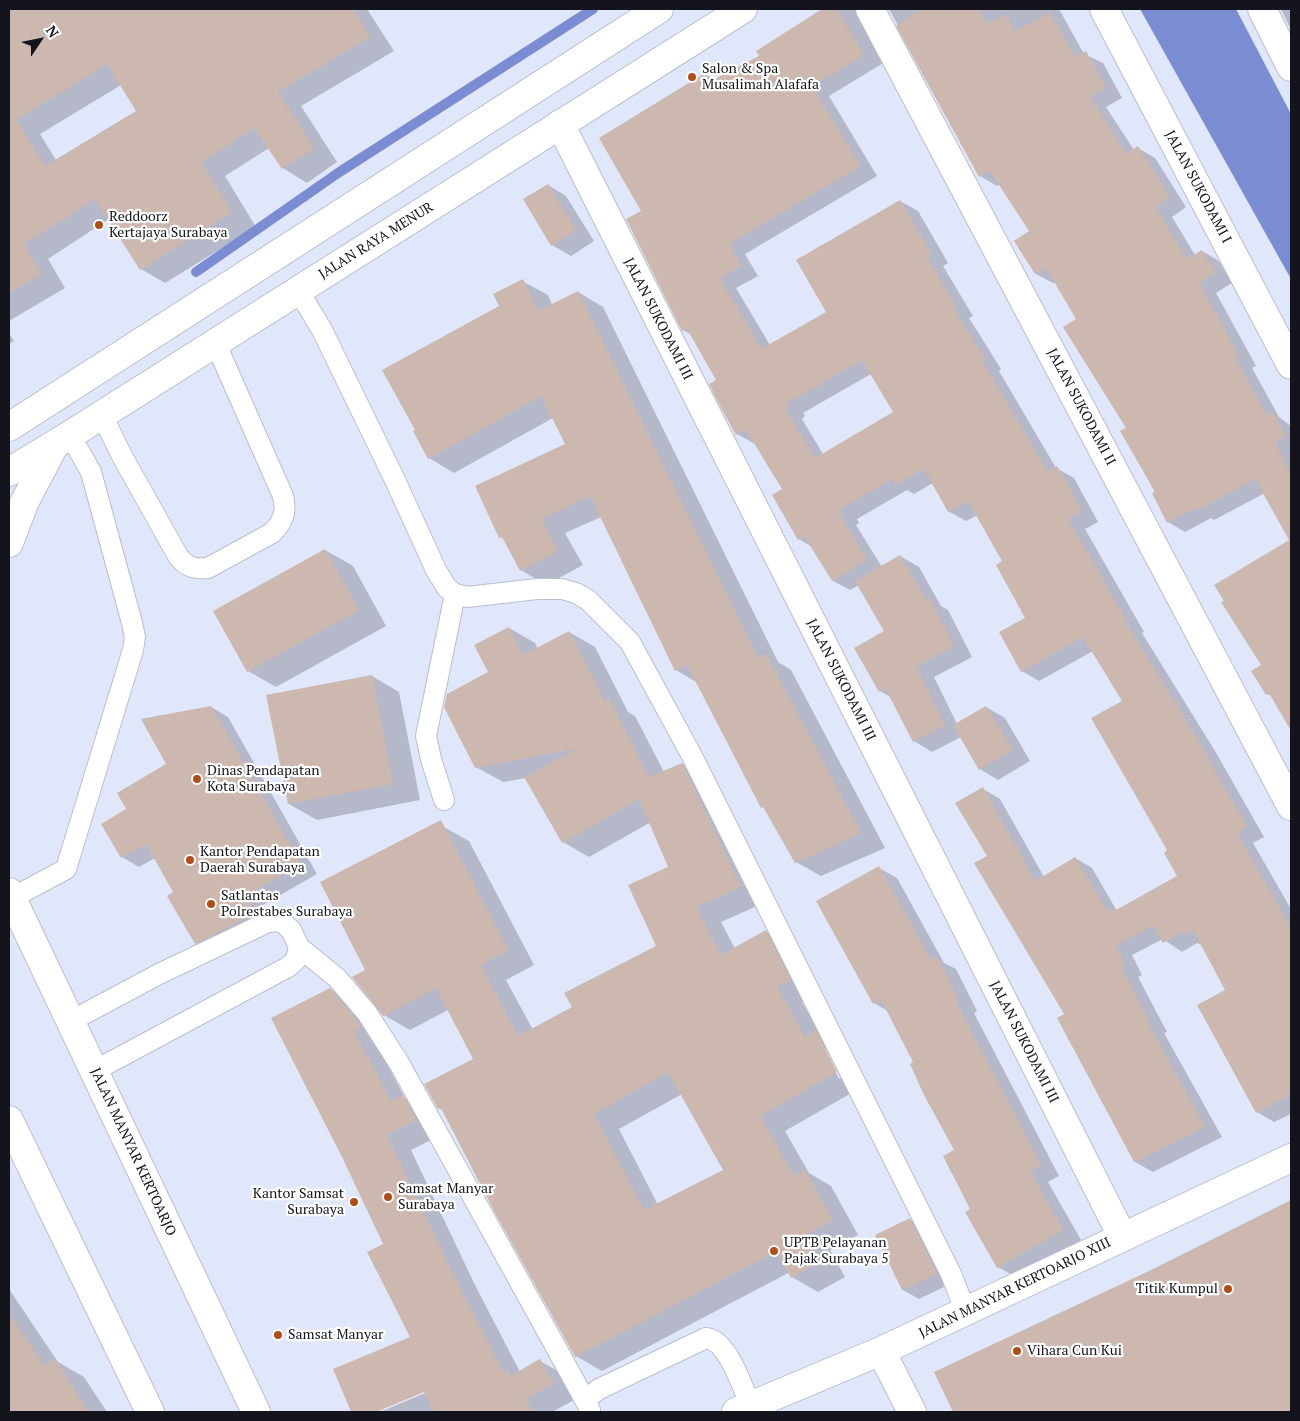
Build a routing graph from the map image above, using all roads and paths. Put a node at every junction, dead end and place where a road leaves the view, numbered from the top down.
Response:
1 (742, 9) edge
2 (870, 9) edge
3 (1104, 9) edge
4 (1262, 9) edge
5 (650, 14) edge
6 (666, 57) junction
7 (1291, 67) edge
8 (560, 124) junction
9 (298, 290) junction
10 (215, 342) junction
11 (1291, 365) edge
12 (102, 415) junction
13 (12, 424) edge
14 (63, 440) junction
15 (9, 472) edge
16 (9, 543) edge
17 (455, 594) junction
18 (444, 800) dead end
19 (1291, 806) edge
20 (10, 895) edge
21 (299, 947) junction
22 (71, 1022) junction
23 (94, 1071) junction
24 (9, 1120) edge
25 (1291, 1158) edge
26 (1122, 1236) junction
27 (966, 1312) junction
28 (881, 1351) junction
29 (588, 1406) edge
30 (743, 1409) edge
31 (150, 1412) edge
32 (256, 1412) edge
33 (912, 1412) edge

1 - 6 street, JALAN RAYA MENUR
2 - 19 street, JALAN SUKODAMI II
3 - 11 street, JALAN SUKODAMI I
4 - 7 street
5 - 6 street
5 - 13 street
6 - 8 street, JALAN RAYA MENUR
8 - 9 street, JALAN RAYA MENUR
8 - 26 street, JALAN SUKODAMI III
9 - 10 street, JALAN RAYA MENUR
9 - 17 lane
10 - 12 street, JALAN RAYA MENUR
10 - 12 lane
12 - 14 street, JALAN RAYA MENUR
14 - 15 street, JALAN RAYA MENUR
14 - 16 street
14 - 20 lane
17 - 18 lane
17 - 27 lane
20 - 22 street, JALAN MANYAR KERTOARJO
21 - 22 lane
21 - 23 lane
21 - 29 lane
22 - 23 street, JALAN MANYAR KERTOARJO
23 - 32 street, JALAN MANYAR KERTOARJO
24 - 31 street
25 - 26 street, JALAN MANYAR KERTOARJO XIII
26 - 27 street, JALAN MANYAR KERTOARJO XIII
27 - 28 street, JALAN MANYAR KERTOARJO XIII
28 - 30 street, JALAN MANYAR KERTOARJO XIII
28 - 33 street
29 - 30 lane

